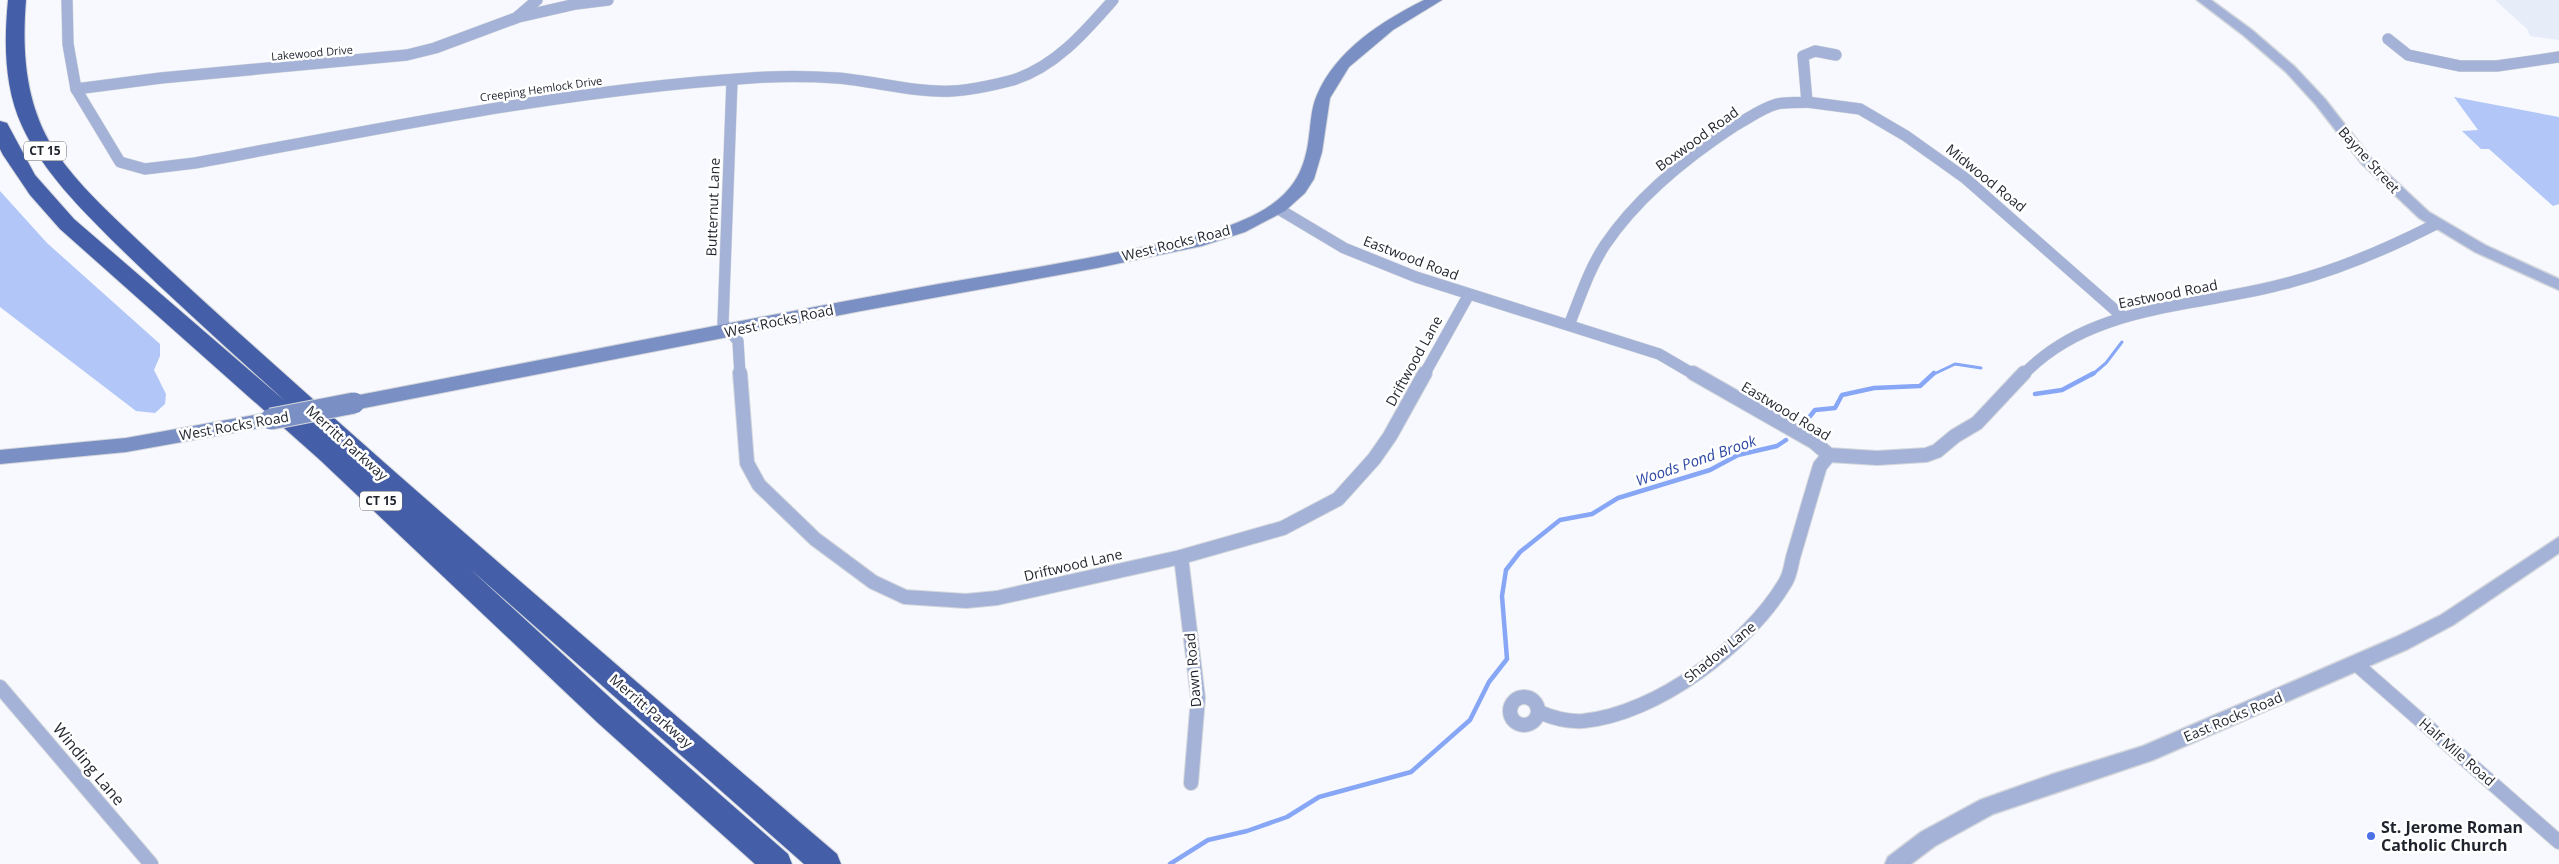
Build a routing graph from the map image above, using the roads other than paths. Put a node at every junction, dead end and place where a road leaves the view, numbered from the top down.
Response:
1 (67, 0) edge
2 (537, 0) edge
3 (562, 0) edge
4 (608, 0) edge
5 (1113, 0) edge
6 (1435, 0) edge
7 (2203, 0) edge
8 (576, 4) junction
9 (18, 5) edge
10 (516, 18) junction
11 (2388, 39) dead end
12 (1836, 55) dead end
13 (2559, 57) edge
14 (732, 80) junction
15 (76, 89) junction
16 (1808, 102) junction
17 (0, 127) edge
18 (1277, 208) junction
19 (2436, 224) junction
20 (2559, 285) edge
21 (1468, 296) junction
22 (2123, 317) junction
23 (1569, 325) junction
24 (730, 331) junction
25 (1829, 455) junction
26 (0, 457) edge
27 (2559, 544) edge
28 (1181, 557) junction
29 (2355, 663) junction
30 (0, 687) edge
31 (1539, 712) dead end
32 (1191, 783) dead end
33 (2559, 842) edge
34 (151, 864) edge
35 (777, 864) edge
36 (826, 864) edge
37 (1895, 864) edge

1 - 15 street, Creeping Hemlock Drive
2 - 10 street, Lakewood Drive
3 - 8 street
4 - 8 street
5 - 14 street, Creeping Hemlock Drive
6 - 18 main road, West Rocks Road
7 - 19 street, Bayne Street
8 - 10 street
9 - 36 highway, Merritt Parkway / CT 15
10 - 15 street, Lakewood Drive
11 - 13 street
12 - 16 street
14 - 15 street, Creeping Hemlock Drive
14 - 24 street, Butternut Lane
16 - 22 street, Midwood Road
16 - 23 street, Boxwood Road
17 - 35 highway, Merritt Parkway / CT 15
18 - 21 street, Eastwood Road
18 - 24 main road, West Rocks Road
19 - 20 street, Bayne Street
19 - 22 street, Eastwood Road
21 - 23 street, Eastwood Road
21 - 28 street, Driftwood Lane
22 - 25 street, Eastwood Road
23 - 25 street, Eastwood Road
24 - 26 main road, West Rocks Road, bridge
24 - 28 street, Driftwood Lane
25 - 31 street, Shadow Lane
27 - 29 street, East Rocks Road
28 - 32 street, Dawn Road
29 - 33 street, Half Mile Road
29 - 37 street, East Rocks Road
30 - 34 street, Winding Lane

